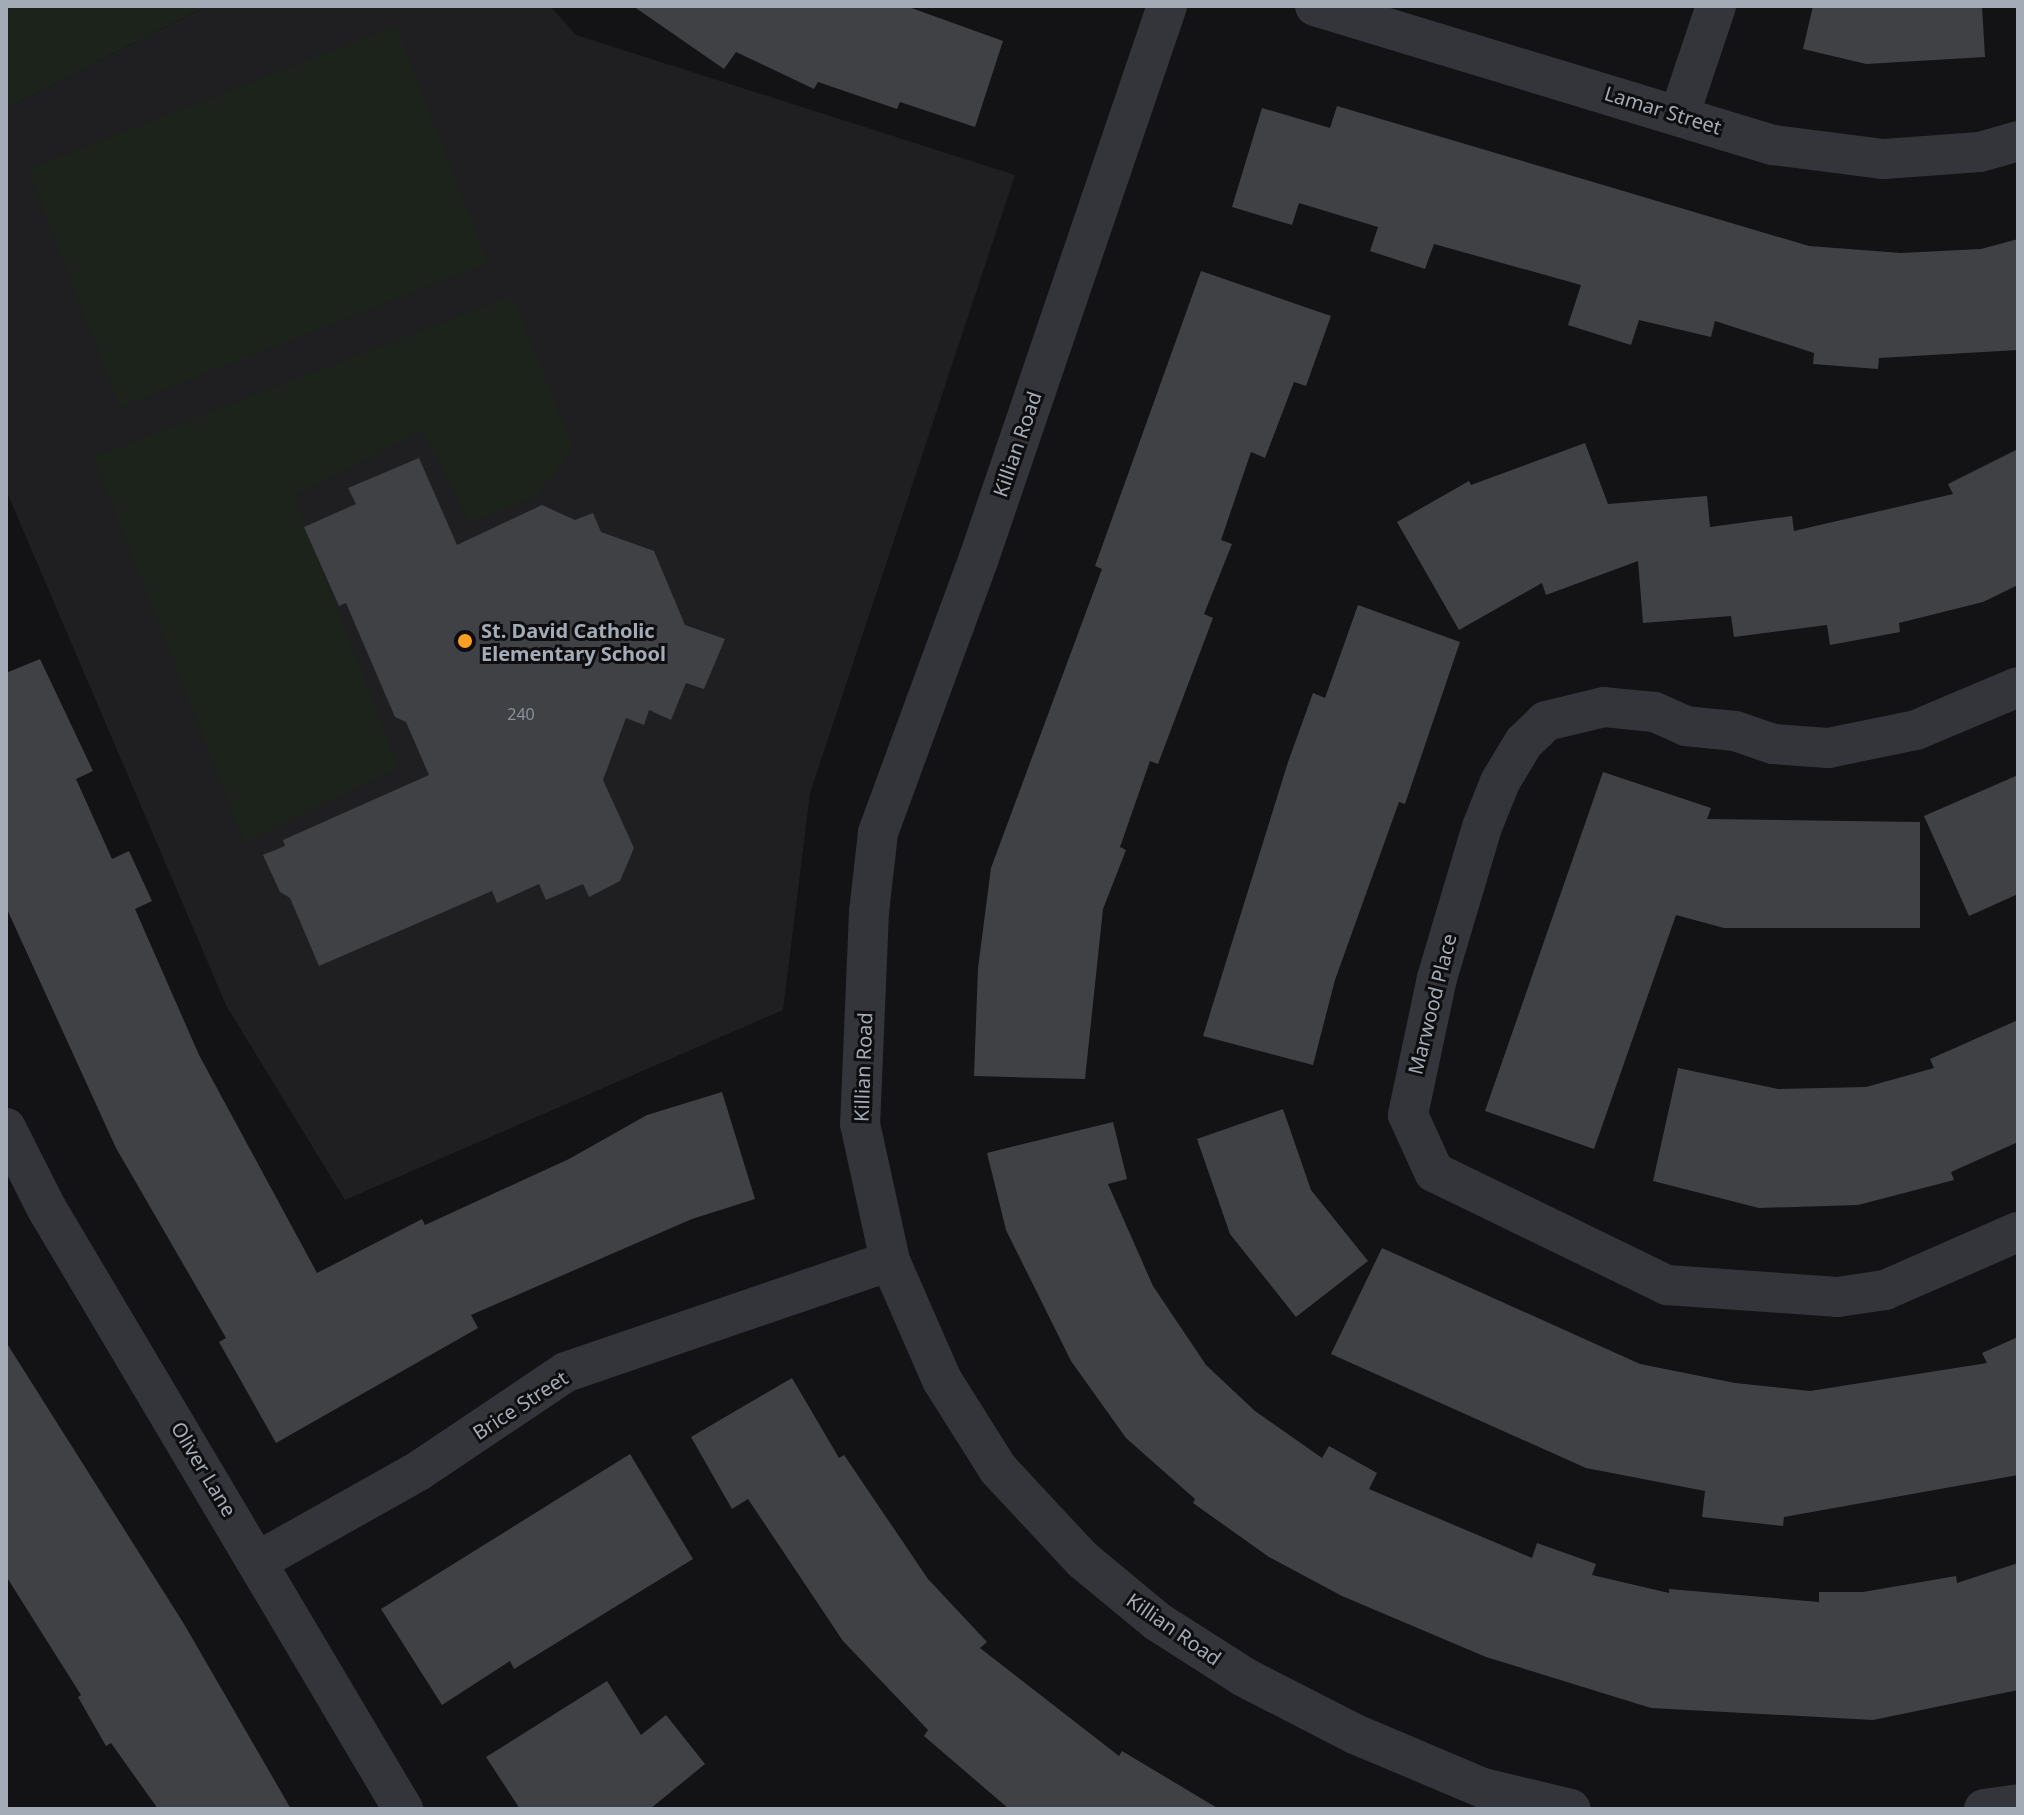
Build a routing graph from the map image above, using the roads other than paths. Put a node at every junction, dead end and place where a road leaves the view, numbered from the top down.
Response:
1 (1167, 6) edge
2 (1315, 6) edge
3 (1716, 6) edge
4 (1679, 116) junction
5 (2018, 141) edge
6 (2018, 687) edge
7 (6, 1128) edge
8 (2018, 1232) edge
9 (890, 1261) junction
10 (260, 1560) junction
11 (2018, 1804) edge
12 (403, 1809) edge
13 (1571, 1809) edge
14 (1984, 1809) edge

1 - 9 street, Killian Road
2 - 4 street, Lamar Street
3 - 4 street
4 - 5 street, Lamar Street
6 - 8 street, Marwood Place
7 - 10 street, Oliver Lane
9 - 10 street, Brice Street
9 - 13 street, Killian Road
10 - 12 street, Oliver Lane
11 - 14 street

